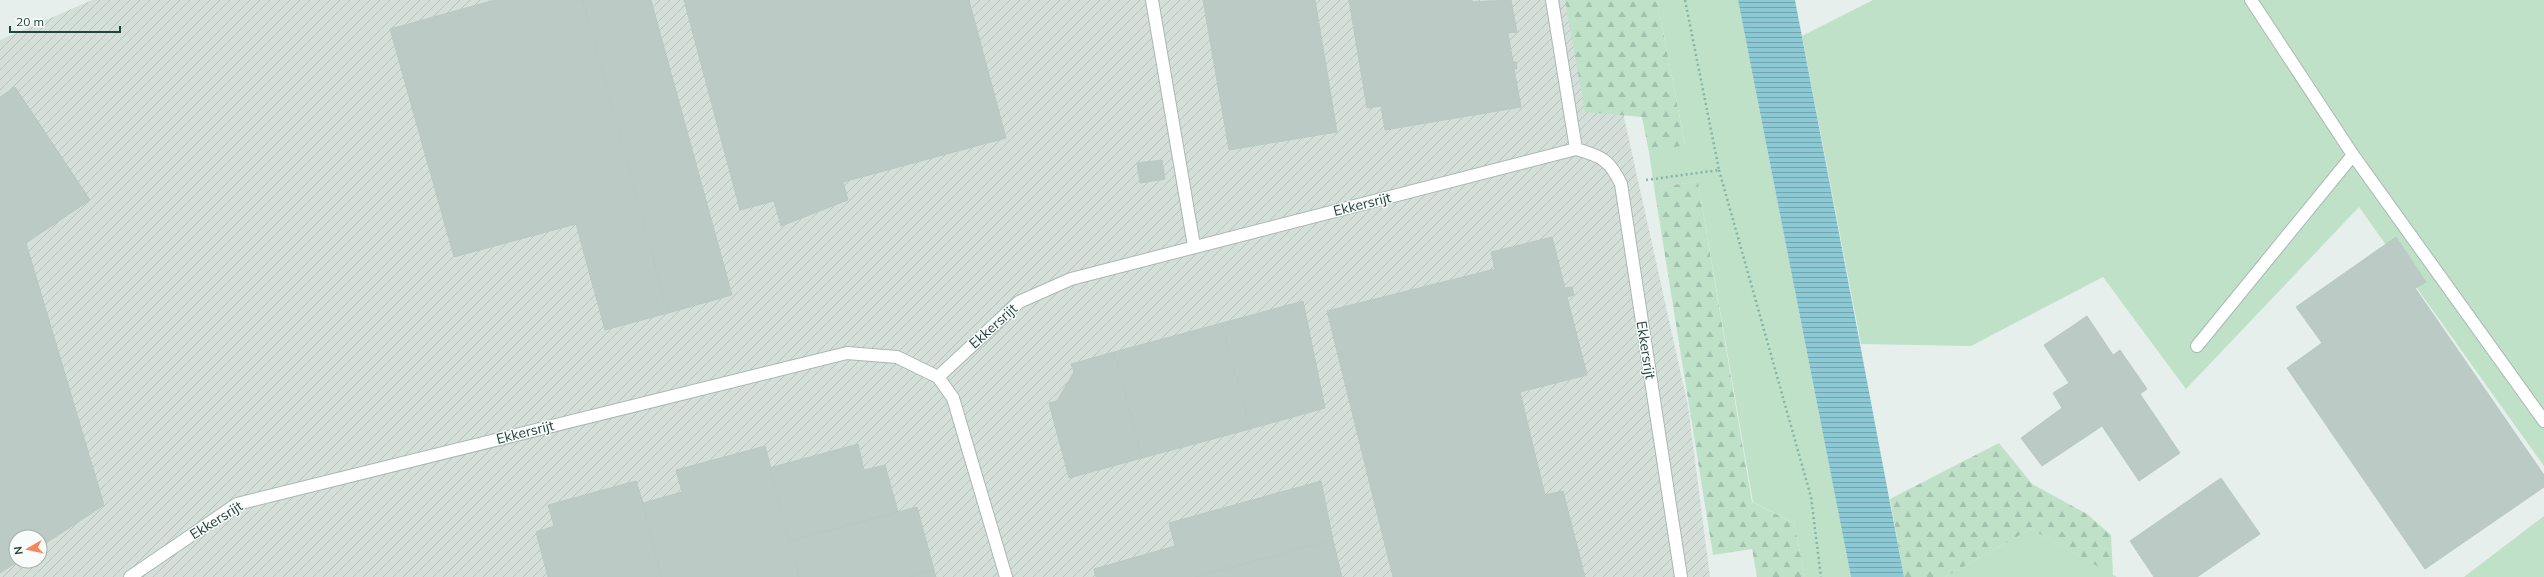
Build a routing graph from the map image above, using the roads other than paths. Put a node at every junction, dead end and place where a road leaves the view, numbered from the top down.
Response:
1 (1152, 0) edge
2 (1552, 0) edge
3 (2251, 0) edge
4 (1576, 150) junction
5 (2353, 155) junction
6 (1194, 246) junction
7 (2197, 346) dead end
8 (938, 377) junction
9 (2544, 421) edge
10 (130, 577) edge
11 (1006, 577) edge
12 (1681, 577) edge

1 - 6 street
2 - 4 street
3 - 5 street
4 - 6 street, Ekkersrijt
4 - 12 street, Ekkersrijt
5 - 7 street
5 - 9 street
6 - 8 street, Ekkersrijt
8 - 10 street, Ekkersrijt
8 - 11 street, Ekkersrijt

